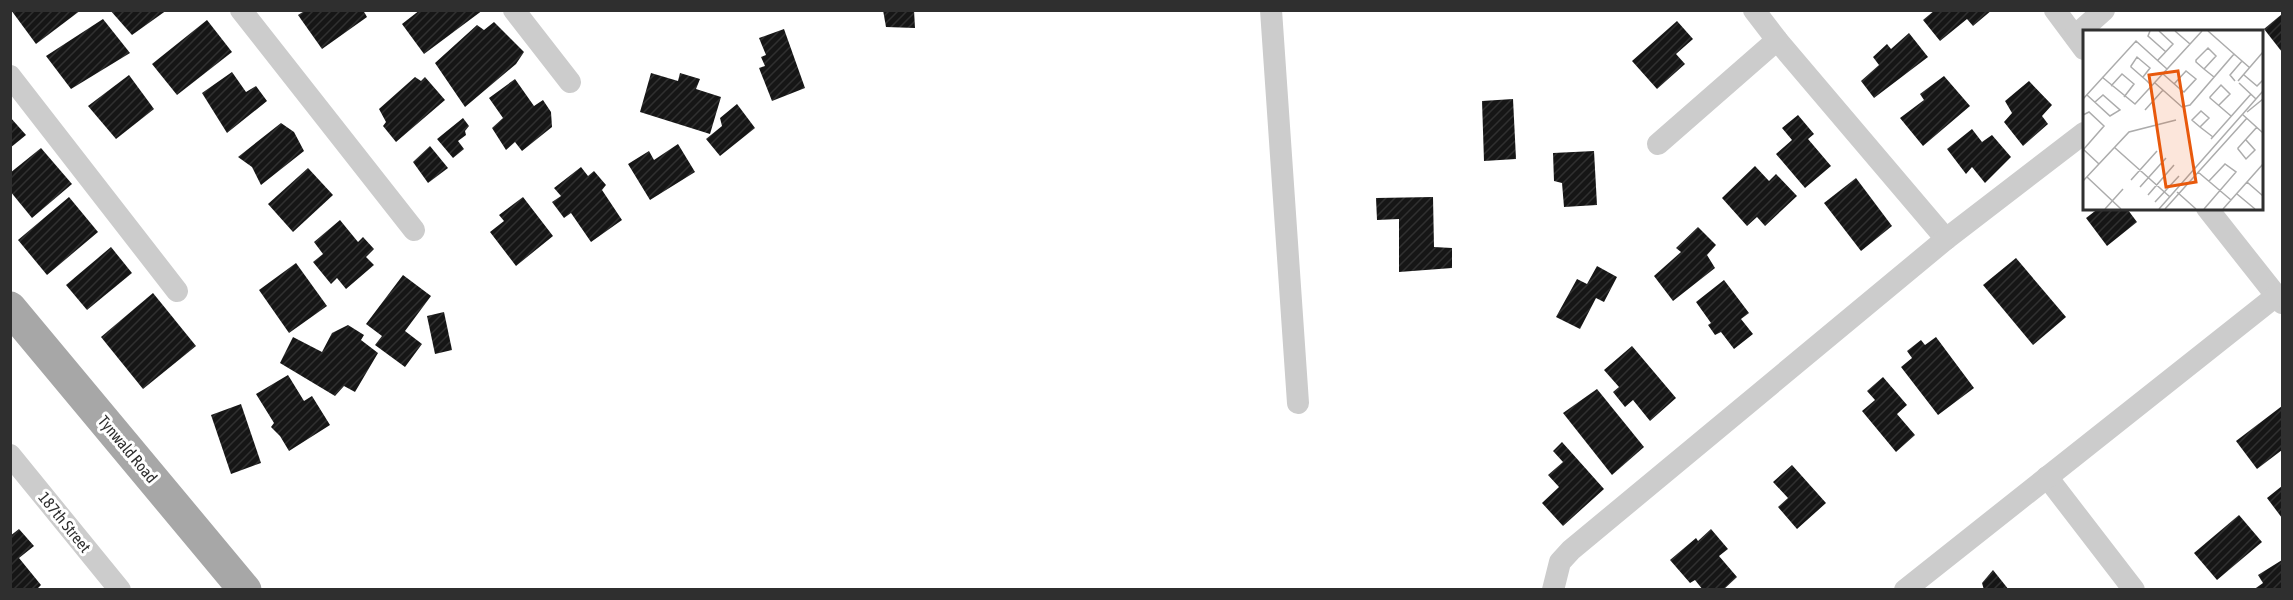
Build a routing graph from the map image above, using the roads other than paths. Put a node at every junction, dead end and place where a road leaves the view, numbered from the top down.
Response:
1 (241, 10) edge
2 (514, 10) edge
3 (1271, 10) edge
4 (1754, 10) edge
5 (2055, 10) edge
6 (2104, 10) edge
7 (2089, 30) edge
8 (1777, 40) junction
9 (2080, 42) edge
10 (10, 76) edge
11 (570, 82) dead end
12 (2083, 135) edge
13 (1658, 144) dead end
14 (2208, 210) edge
15 (414, 230) dead end
16 (1946, 239) junction
17 (177, 291) dead end
18 (2279, 300) edge
19 (10, 308) edge
20 (1298, 403) dead end
21 (13, 463) edge
22 (2047, 477) junction
23 (120, 590) edge
24 (244, 590) edge
25 (1553, 590) edge
26 (1905, 590) edge
27 (2134, 590) edge

1 - 15 street
2 - 11 street
3 - 20 street
4 - 8 street
5 - 9 street
6 - 7 street
8 - 13 street
8 - 16 street
10 - 17 street
12 - 16 street
14 - 18 street
16 - 25 street
18 - 22 street
19 - 24 main road, Tynwald Road
21 - 23 street, 187th Street
22 - 26 street
22 - 27 street

